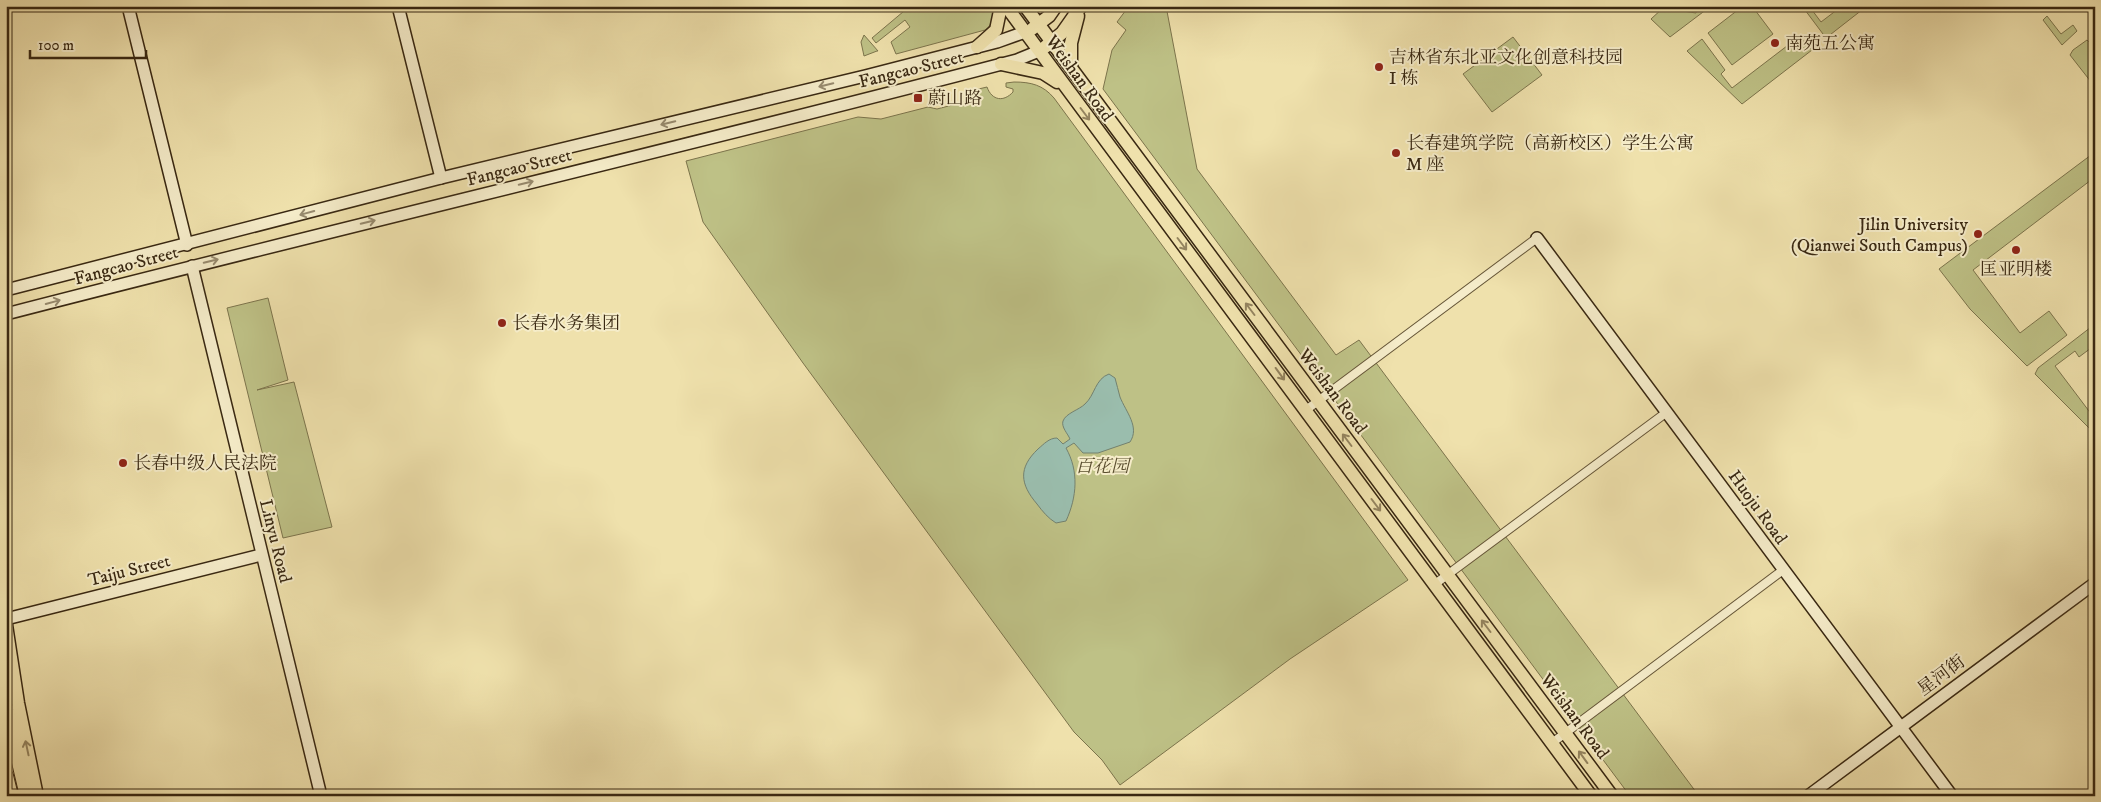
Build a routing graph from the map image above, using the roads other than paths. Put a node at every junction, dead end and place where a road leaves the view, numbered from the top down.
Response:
1 (128, 6) edge
2 (398, 6) edge
3 (1001, 6) edge
4 (1006, 6) edge
5 (1025, 6) edge
6 (1056, 6) edge
7 (1081, 7) edge
8 (1039, 24) junction
9 (1025, 32) junction
10 (1052, 42) junction
11 (977, 47) junction
12 (1039, 51) junction
13 (1001, 64) junction
14 (1071, 67) junction
15 (849, 79) junction
16 (1065, 88) junction
17 (855, 101) junction
18 (441, 178) junction
19 (1537, 238) joint
20 (187, 245) junction
21 (192, 266) junction
22 (6, 290) edge
23 (6, 314) edge
24 (1318, 400) junction
25 (1306, 410) junction
26 (1666, 412) junction
27 (261, 555) junction
28 (1783, 570) junction
29 (1448, 574) junction
30 (2095, 583) edge
31 (1434, 584) junction
32 (6, 619) edge
33 (6, 625) edge
34 (6, 707) edge
35 (1901, 727) junction
36 (1566, 733) junction
37 (1552, 742) junction
38 (6, 776) edge
39 (11, 796) edge
40 (27, 796) edge
41 (37, 796) edge
42 (321, 796) edge
43 (1591, 796) edge
44 (1612, 796) edge
45 (1808, 796) edge
46 (1952, 796) edge

1 - 20 street
2 - 18 street
3 - 11 main road
4 - 9 main road, Weishan Road
5 - 8 main road, Weishan Road
6 - 8 main road
7 - 10 main road
7 - 14 main road
8 - 9 main road
8 - 10 main road, Weishan Road
9 - 11 street, Fangcao Street
9 - 12 main road, Weishan Road
10 - 12 main road
10 - 14 main road, Weishan Road
11 - 15 street, Fangcao Street
12 - 13 street, Fangcao Street
12 - 16 main road, Weishan Road
13 - 16 main road
13 - 17 street, Fangcao Street
24 -> 14 main road, Weishan Road
15 - 17 street
15 -> 18 street, Fangcao Street
16 -> 25 main road, Weishan Road
21 -> 17 street, Fangcao Street
18 -> 20 street, Fangcao Street
19 - 24 street
19 - 26 street, Huoju Road
20 - 22 street, Fangcao Street
23 -> 21 street, Fangcao Street
21 - 27 street, Linyu Road
24 - 25 street
29 -> 24 main road, Weishan Road
25 -> 31 main road, Weishan Road
26 - 28 street, Huoju Road
26 - 29 street
27 - 32 street, Taiju Street
27 - 42 street, Linyu Road
28 - 35 street, Huoju Road
28 - 36 street
29 - 31 street
36 -> 29 main road, Weishan Road
30 - 35 street, 星河街
31 - 37 main road, Weishan Road
41 -> 33 main road
34 - 40 highway
35 - 45 street, 星河街
35 - 46 street, Huoju Road
36 - 37 street
44 -> 36 main road, Weishan Road
37 - 43 main road, Weishan Road
38 - 39 highway

